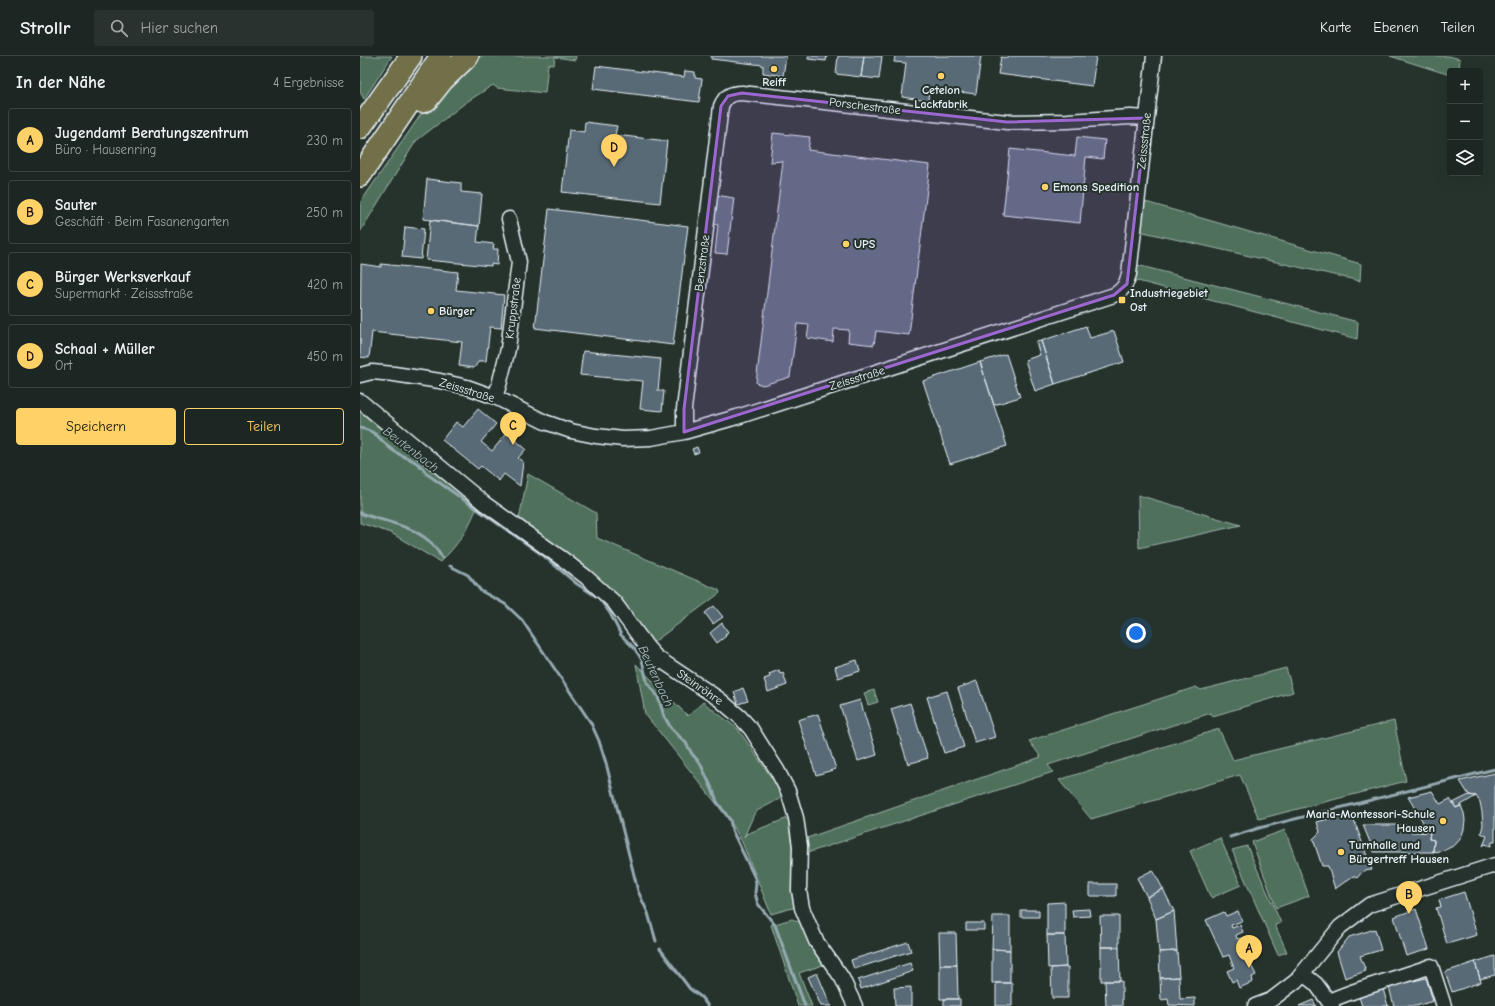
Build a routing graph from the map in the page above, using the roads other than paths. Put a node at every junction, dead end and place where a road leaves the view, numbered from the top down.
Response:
1 (411, 56) edge
2 (441, 56) edge
3 (468, 56) edge
4 (1154, 56) edge
5 (728, 96) joint
6 (404, 112) junction
7 (1146, 118) junction
8 (360, 128) edge
9 (360, 176) edge
10 (509, 219) dead end
11 (360, 375) edge
12 (495, 397) junction
13 (360, 401) edge
14 (684, 432) junction
15 (1495, 865) edge
16 (1303, 974) junction
17 (1331, 1003) edge
18 (855, 1006) edge
19 (1255, 1006) edge
20 (1444, 1006) edge

1 - 8 highway
2 - 6 highway
3 - 6 highway
4 - 7 street, Zeissstraße
5 - 7 street, Porschestraße
5 - 14 street, Benzstraße
6 - 9 highway
7 - 14 street, Zeissstraße
10 - 12 street, Kruppstraße
11 - 12 street, Zeissstraße
12 - 14 street, Zeissstraße
13 - 18 street, Steinröhre
15 - 16 street
16 - 17 street
16 - 19 street
17 - 20 street

